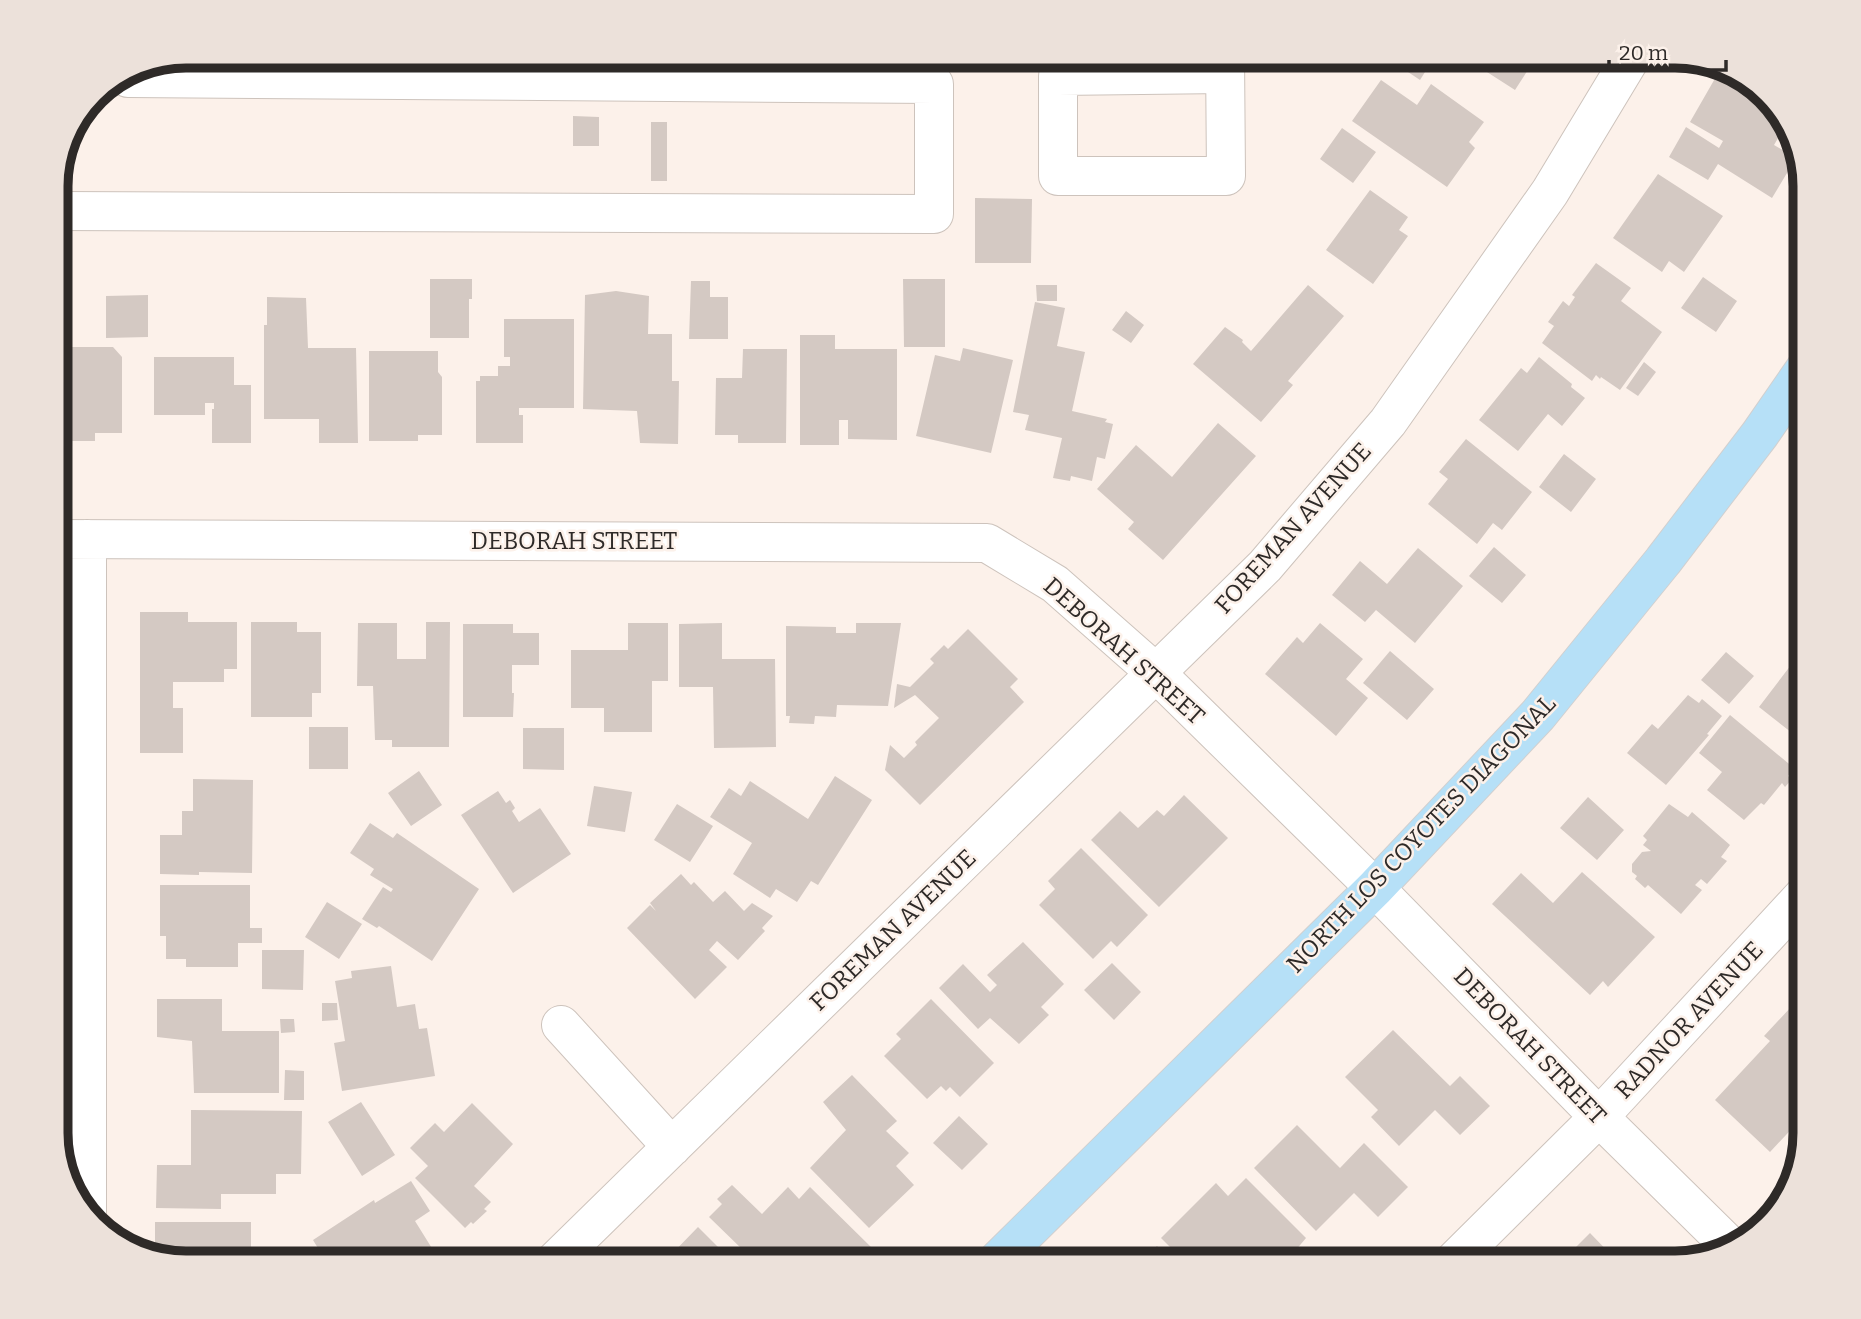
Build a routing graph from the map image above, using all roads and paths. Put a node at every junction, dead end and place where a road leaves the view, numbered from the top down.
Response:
1 (1118, 68) edge
2 (1225, 68) edge
3 (1625, 68) edge
4 (141, 78) edge
5 (69, 211) edge
6 (1793, 386) edge
7 (72, 539) edge
8 (1156, 673) junction
9 (1375, 888) junction
10 (1793, 907) edge
11 (561, 1025) dead end
12 (1599, 1117) junction
13 (672, 1147) junction
14 (88, 1197) edge
15 (1724, 1240) edge
16 (565, 1251) edge
17 (1007, 1251) edge
18 (1464, 1251) edge

1 - 2 street
3 - 8 street, FOREMAN AVENUE
4 - 5 street
6 - 9 main road, NORTH LOS COYOTES DIAGONAL
7 - 8 street, DEBORAH STREET
7 - 14 street
8 - 9 street, DEBORAH STREET
8 - 13 street, FOREMAN AVENUE
9 - 12 street, DEBORAH STREET
9 - 17 main road, NORTH LOS COYOTES DIAGONAL
10 - 12 street, RADNOR AVENUE
11 - 13 street
12 - 15 street, DEBORAH STREET
12 - 18 street, RADNOR AVENUE
13 - 16 street, FOREMAN AVENUE

